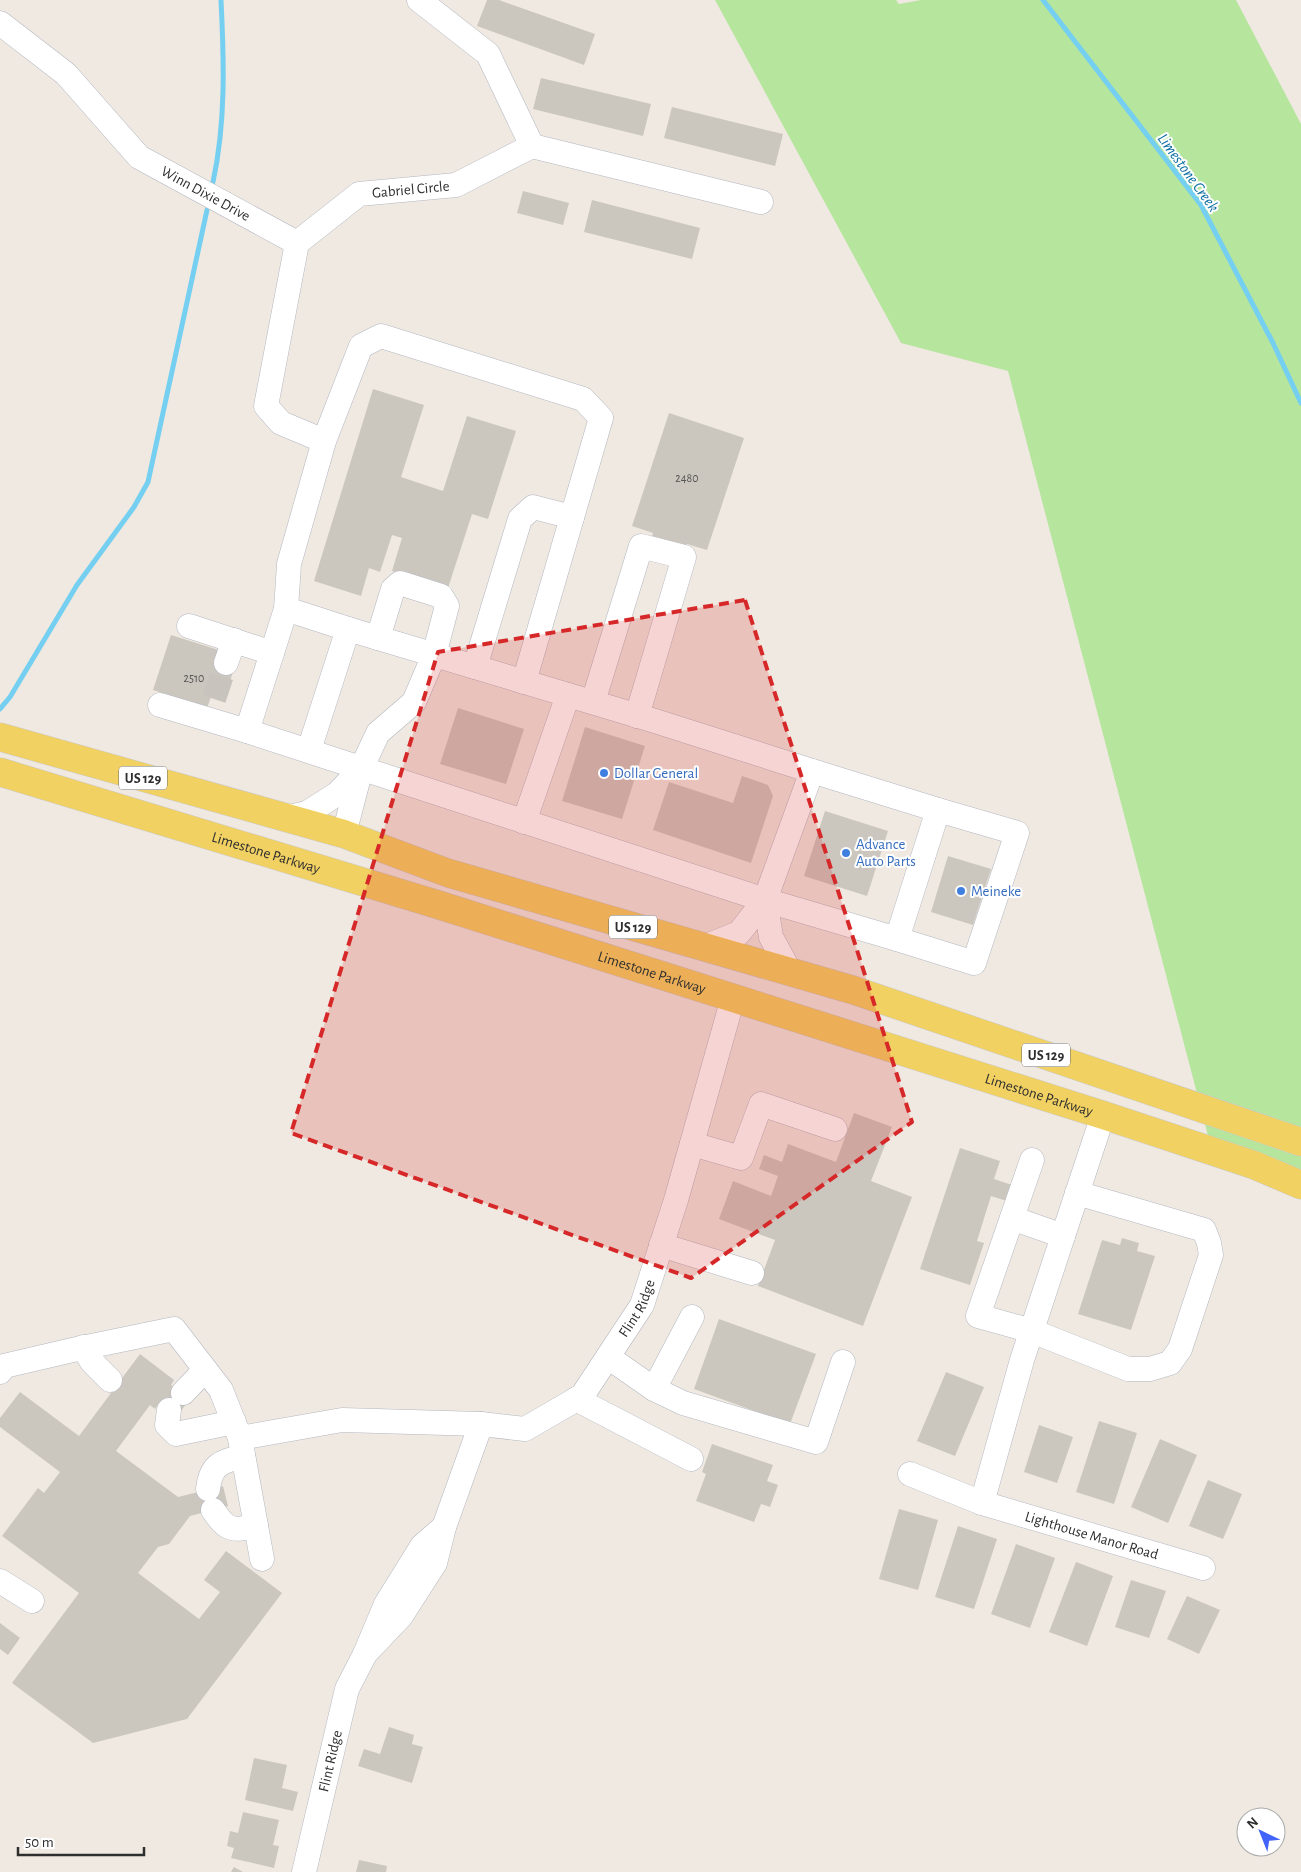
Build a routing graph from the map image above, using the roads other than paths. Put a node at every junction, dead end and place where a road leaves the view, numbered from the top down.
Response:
1 (419, 0) edge
2 (0, 24) edge
3 (532, 146) junction
4 (761, 202) dead end
5 (297, 243) junction
6 (324, 441) junction
7 (572, 517) junction
8 (286, 609) junction
9 (189, 626) dead end
10 (348, 629) junction
11 (378, 638) junction
12 (234, 640) junction
13 (272, 653) junction
14 (434, 655) junction
15 (226, 663) tunnel mouth
16 (475, 667) junction
17 (524, 682) junction
18 (568, 695) junction
19 (593, 702) junction
20 (160, 705) dead end
21 (637, 716) junction
22 (246, 731) junction
23 (0, 737) edge
24 (309, 750) junction
25 (361, 769) junction
26 (812, 771) junction
27 (0, 772) edge
28 (938, 810) junction
29 (285, 818) junction
30 (524, 822) junction
31 (344, 834) junction
32 (331, 872) junction
33 (765, 900) junction
34 (897, 939) junction
35 (704, 947) junction
36 (790, 972) junction
37 (733, 998) junction
38 (1116, 1078) junction
39 (1102, 1115) junction
40 (834, 1129) dead end
41 (1301, 1142) edge
42 (692, 1144) junction
43 (1032, 1160) dead end
44 (1301, 1185) edge
45 (1077, 1193) junction
46 (1012, 1218) junction
47 (1063, 1236) junction
48 (661, 1245) junction
49 (752, 1273) dead end
50 (692, 1317) dead end
51 (1032, 1331) junction
52 (83, 1347) junction
53 (608, 1357) junction
54 (843, 1362) dead end
55 (205, 1370) junction
56 (0, 1372) edge
57 (110, 1380) dead end
58 (654, 1389) junction
59 (576, 1399) junction
60 (481, 1424) junction
61 (239, 1439) junction
62 (691, 1459) dead end
63 (910, 1474) dead end
64 (982, 1503) junction
65 (256, 1526) junction
66 (262, 1558) dead end
67 (1203, 1568) dead end
68 (0, 1581) edge
69 (32, 1601) dead end
70 (304, 1872) edge

1 - 3 street
2 - 5 street, Winn Dixie Drive
3 - 4 street
3 - 5 street, Gabriel Circle
5 - 6 street
6 - 7 street
6 - 8 street
7 - 16 street
7 - 17 street
8 - 10 street
8 - 13 street
9 - 12 street
10 - 11 street
10 - 24 street
11 - 14 street
11 - 14 street
12 - 13 street
12 - 15 street
13 - 22 street
14 - 16 street
14 - 25 street
16 - 17 street
17 - 18 street
18 - 19 street
18 - 30 street
19 - 21 street
19 - 21 street
20 - 22 street
21 - 26 street
22 - 24 street
23 - 29 main road, US 129
24 - 25 street
25 - 29 street
25 - 30 street
25 - 31 street
26 - 28 street
26 - 33 street
27 - 32 main road, Limestone Parkway / US 129
28 - 34 street
28 - 34 street
29 - 31 main road, US 129
30 - 33 street
31 - 32 main road
31 - 35 main road, US 129
32 - 37 main road, Limestone Parkway / US 129
33 - 34 street
33 - 35 street
33 - 36 street
35 - 36 main road, US 129
36 - 38 main road, US 129
37 - 39 main road, Limestone Parkway / US 129
37 - 42 street, Flint Ridge
38 - 39 main road
38 - 41 main road, US 129
39 - 44 main road, Limestone Parkway / US 129
39 - 45 street
40 - 42 street
42 - 48 street, Flint Ridge
43 - 46 street
45 - 47 street
45 - 51 street
46 - 47 street
46 - 51 street
47 - 51 street
48 - 49 street
48 - 53 street, Flint Ridge
50 - 58 street
51 - 64 street
52 - 55 street
52 - 56 street
52 - 57 street
53 - 58 street
53 - 59 street, Flint Ridge
54 - 58 street
55 - 61 street
55 - 61 street
59 - 60 street, Flint Ridge
59 - 62 street
60 - 61 street
60 - 70 street, Flint Ridge
61 - 65 street
61 - 65 street
63 - 64 street, Lighthouse Manor Road
64 - 67 street, Lighthouse Manor Road
65 - 66 street
68 - 69 street

